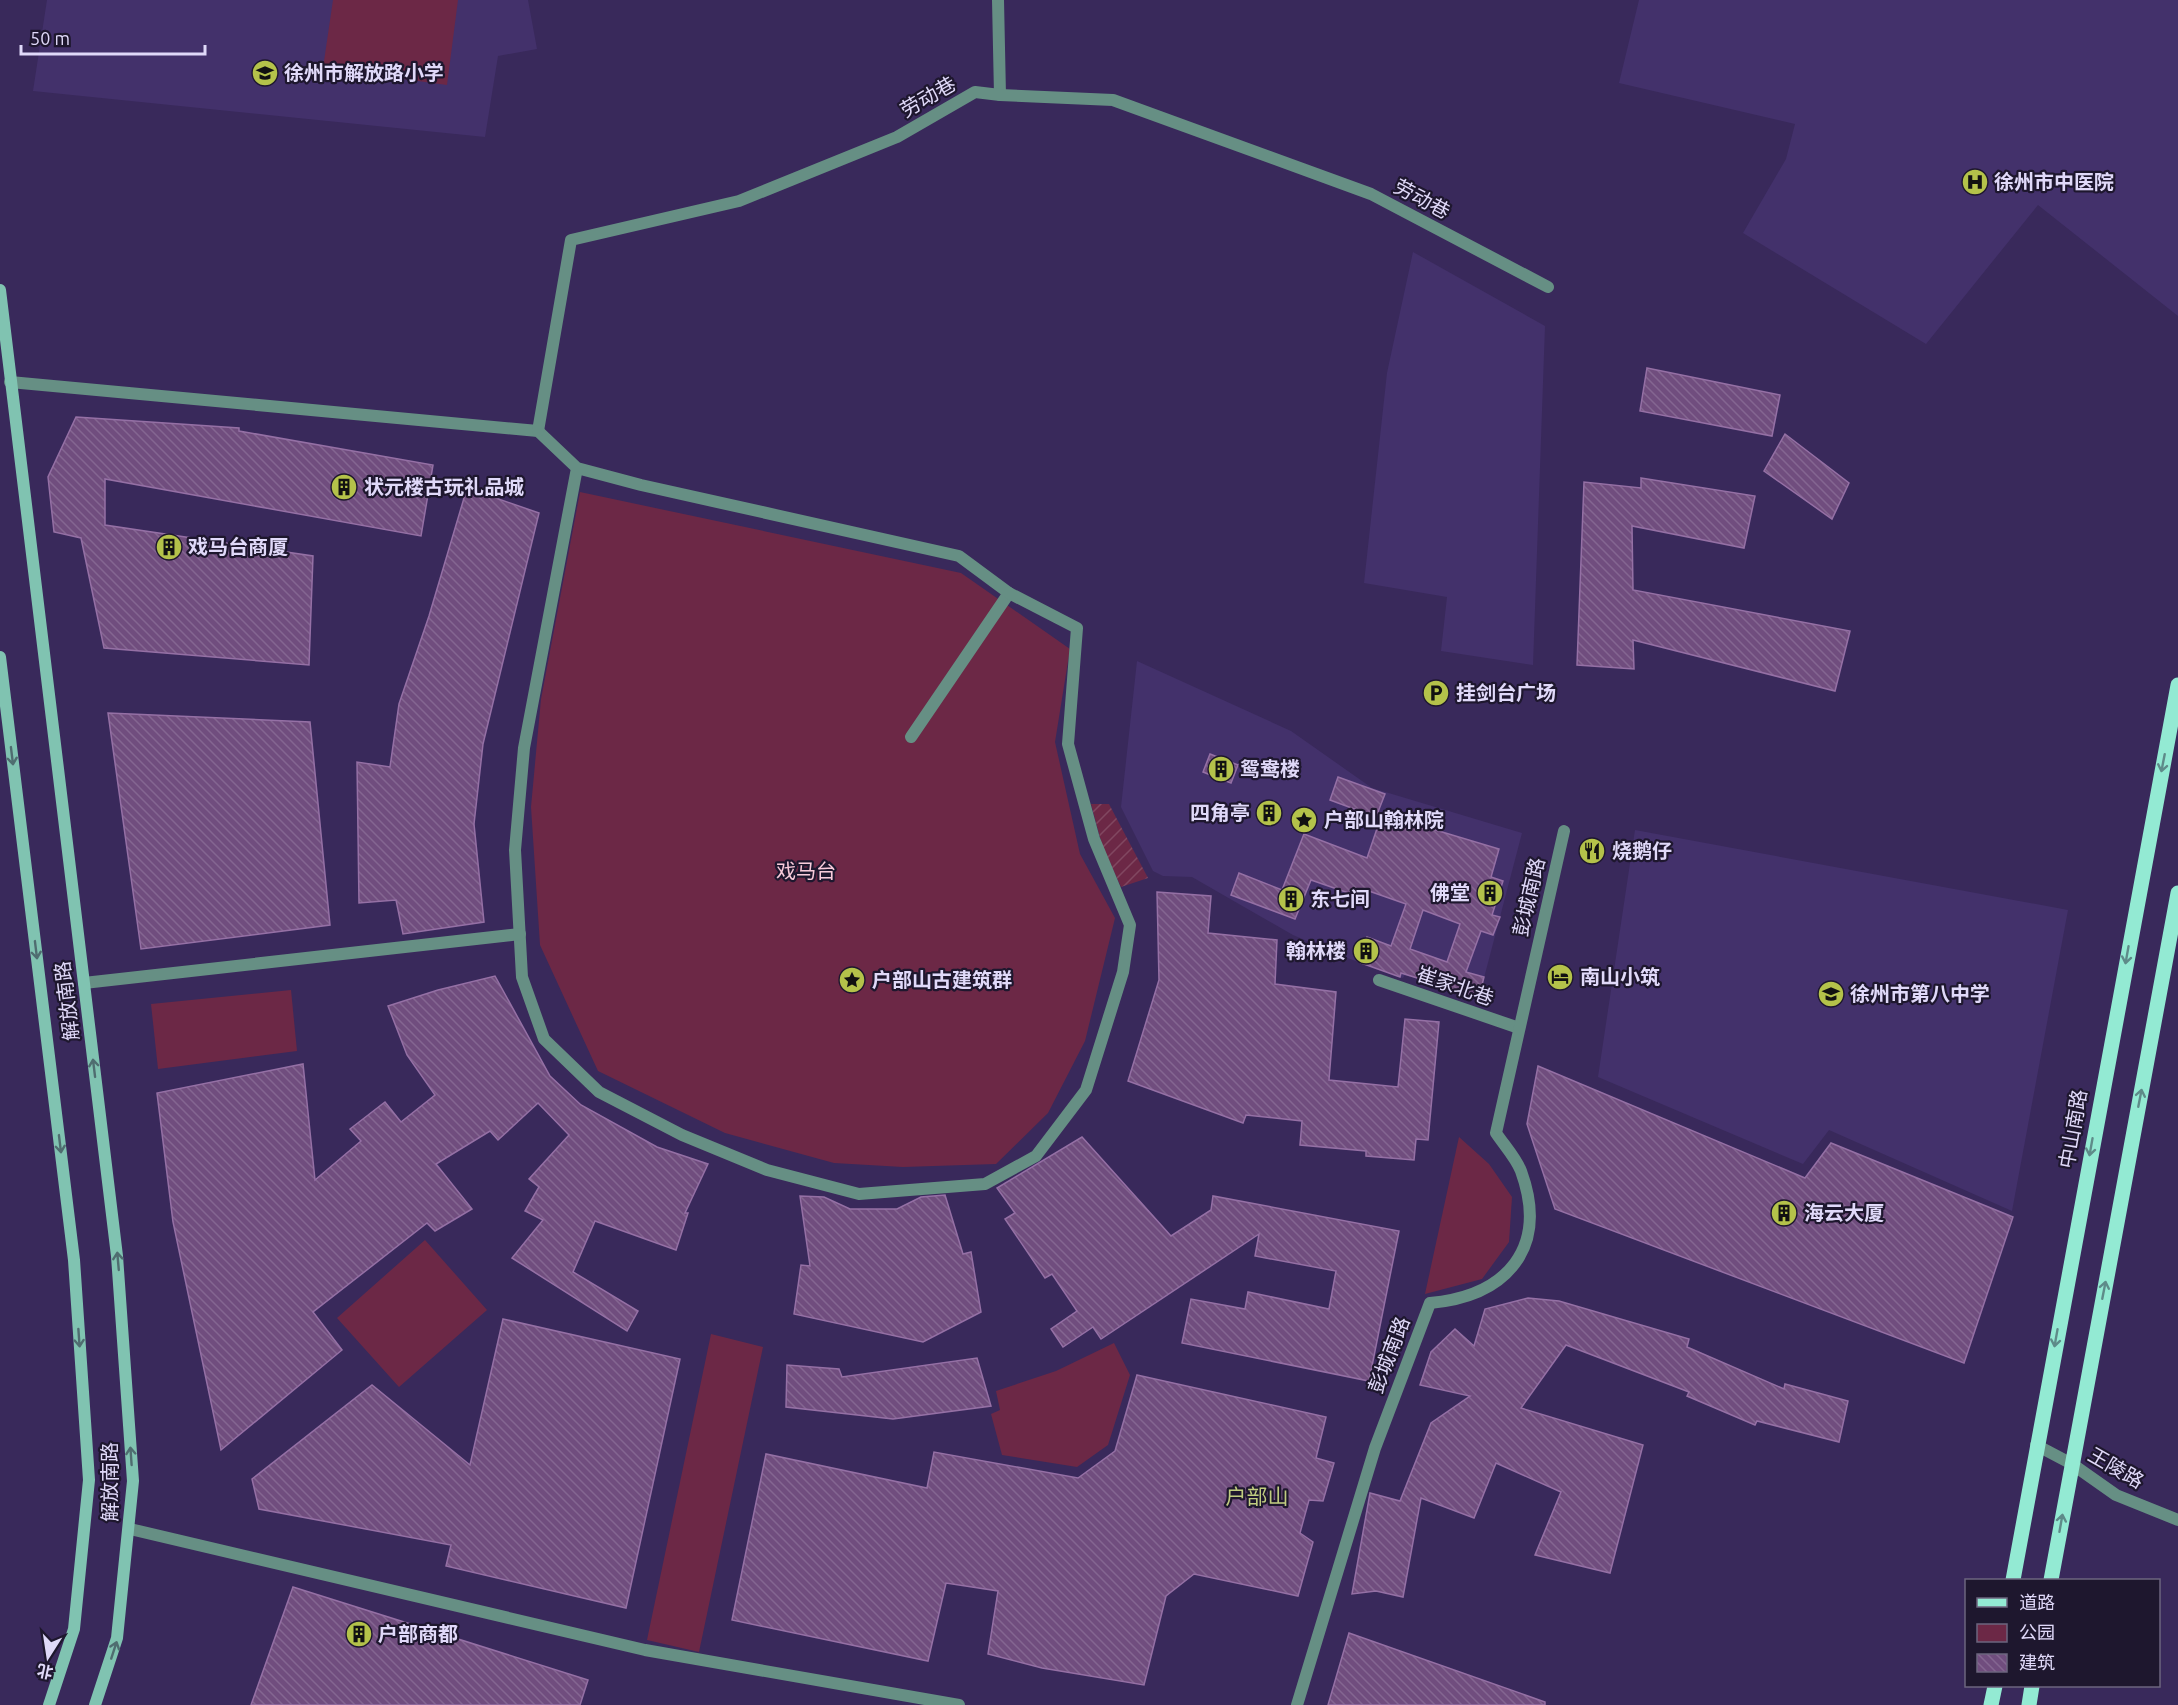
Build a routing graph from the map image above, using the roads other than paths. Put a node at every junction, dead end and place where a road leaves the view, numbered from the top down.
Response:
1 (998, 0) edge
2 (1000, 95) junction
3 (1548, 287) dead end
4 (0, 290) edge
5 (10, 382) junction
6 (538, 431) junction
7 (577, 468) junction
8 (1009, 593) junction
9 (0, 657) edge
10 (2178, 685) edge
11 (911, 737) dead end
12 (1564, 831) dead end
13 (2178, 893) edge
14 (520, 933) junction
15 (1379, 980) dead end
16 (84, 982) junction
17 (1520, 1028) junction
18 (2036, 1445) junction
19 (2072, 1464) junction
20 (2178, 1520) edge
21 (130, 1530) junction
22 (2013, 1579) edge
23 (2051, 1579) edge
24 (1995, 1687) edge
25 (2032, 1687) edge
26 (49, 1705) edge
27 (95, 1705) edge
28 (959, 1705) edge
29 (1297, 1705) edge
30 (1991, 1705) edge
31 (2029, 1705) edge

1 - 2 street
2 - 3 street, 劳动巷
2 - 6 street, 劳动巷
4 - 5 main road, 解放南路
5 - 6 street
5 - 16 main road, 解放南路
6 - 7 street
7 - 8 street
7 - 14 street
8 - 11 street
8 - 14 street
9 -> 26 main road, 解放南路
10 -> 18 main road, 中山南路
12 - 17 street, 彭城南路
19 -> 13 main road
14 - 16 street
15 - 17 street, 崔家北巷
21 -> 16 main road, 解放南路
17 - 29 street, 彭城南路
18 - 19 street, 王陵路
18 - 22 main road, 中山南路
19 - 20 street, 王陵路
23 -> 19 main road
27 -> 21 main road, 解放南路
21 - 28 street
24 - 30 main road
25 - 31 main road

